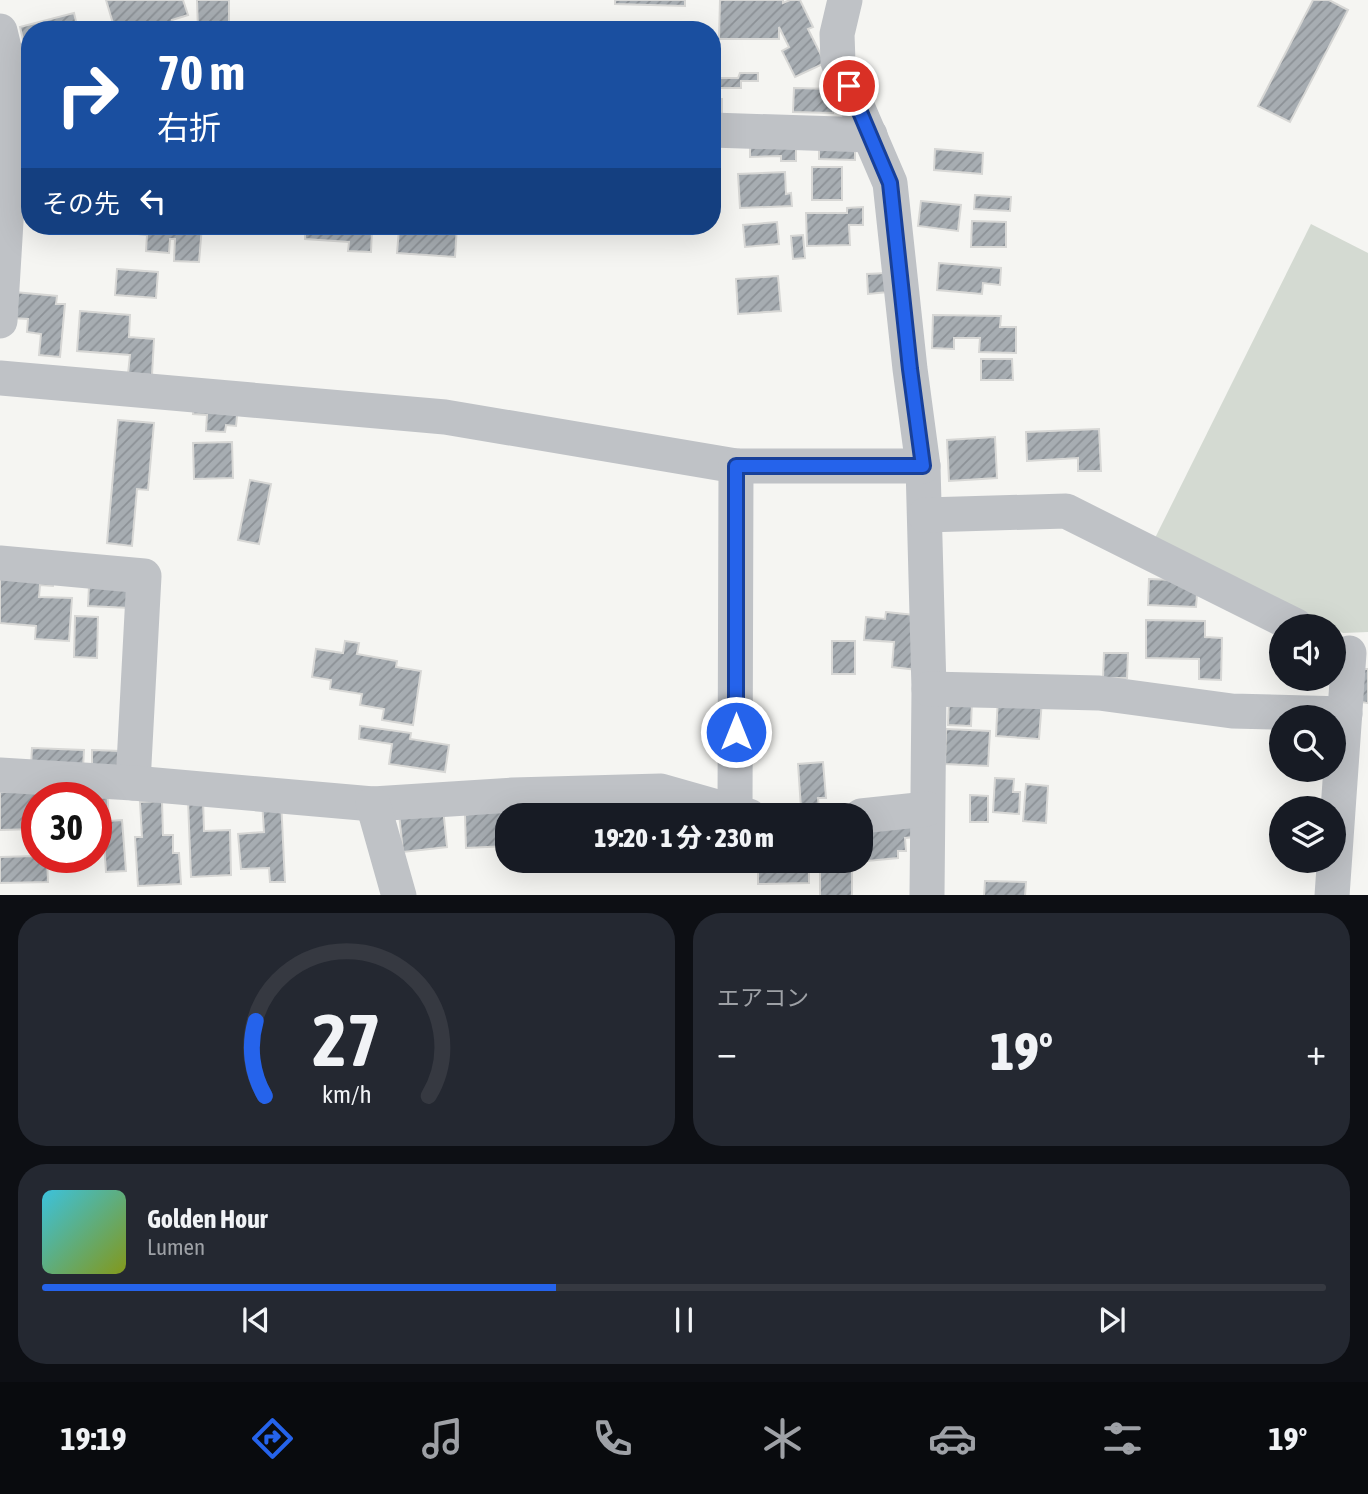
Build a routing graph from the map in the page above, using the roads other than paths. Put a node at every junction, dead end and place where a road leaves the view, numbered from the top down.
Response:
1 (845, 0) edge
2 (0, 31) edge
3 (21, 87) edge
4 (21, 100) edge
5 (721, 130) edge
6 (870, 135) junction
7 (0, 321) edge
8 (0, 378) edge
9 (736, 466) junction
10 (923, 466) junction
11 (925, 515) junction
12 (0, 562) edge
13 (1272, 614) edge
14 (1350, 650) edge
15 (929, 689) junction
16 (1346, 705) edge
17 (1269, 712) edge
18 (0, 775) edge
19 (1340, 782) edge
20 (133, 783) junction
21 (703, 803) edge
22 (742, 803) edge
23 (373, 804) junction
24 (928, 809) junction
25 (873, 815) edge
26 (399, 895) edge
27 (927, 895) edge
28 (1332, 895) edge

1 - 6 street
2 - 3 street
4 - 7 street
5 - 6 street
6 - 10 street
8 - 9 street
9 - 10 street
9 - 22 street
10 - 11 street
11 - 13 street
11 - 15 street
12 - 20 street
14 - 16 street
15 - 17 street
15 - 24 street
18 - 20 street
19 - 28 street
20 - 23 street
21 - 23 street
23 - 26 street
24 - 25 street
24 - 27 street

